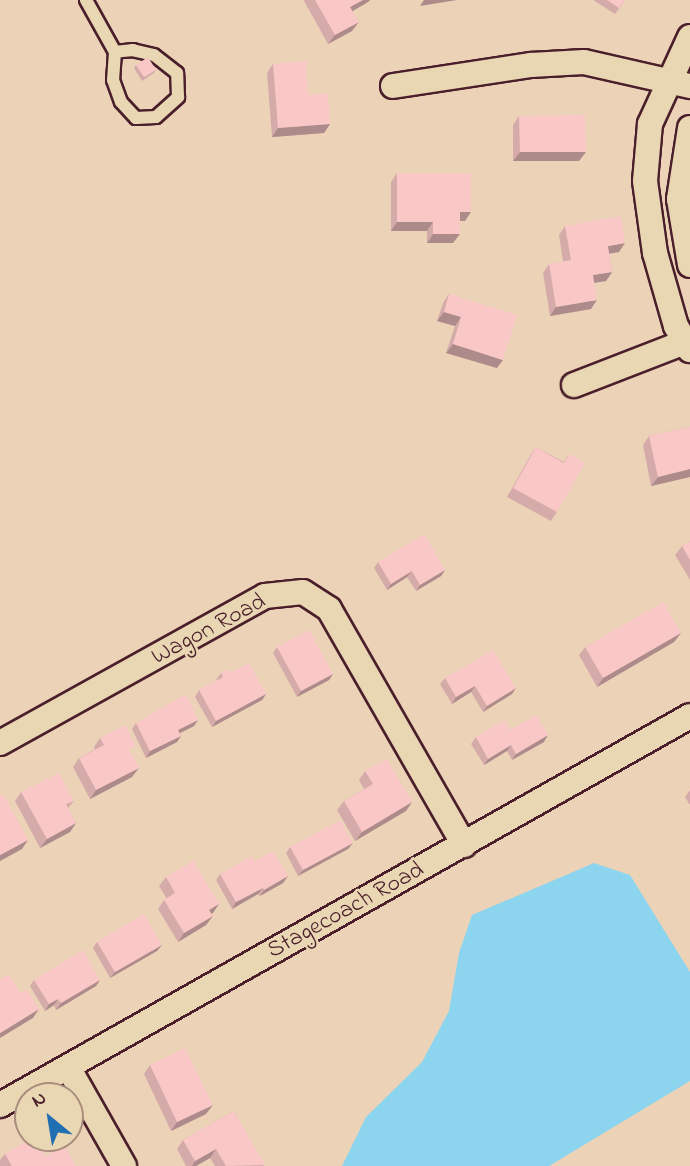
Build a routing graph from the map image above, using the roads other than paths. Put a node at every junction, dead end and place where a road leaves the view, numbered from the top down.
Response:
1 (86, 0) edge
2 (690, 37) edge
3 (115, 52) junction
4 (679, 84) edge
5 (393, 86) dead end
6 (690, 128) edge
7 (690, 265) edge
8 (689, 344) edge
9 (574, 385) dead end
10 (690, 716) edge
11 (0, 743) edge
12 (464, 845) junction
13 (68, 1067) junction
14 (0, 1105) edge
15 (124, 1166) edge

1 - 3 lane
2 - 4 street
3 - 3 lane
4 - 5 street
4 - 8 street
6 - 7 street
8 - 9 street
10 - 12 street, Stagecoach Road
11 - 12 street, Wagon Road
12 - 13 street, Stagecoach Road
13 - 14 street, Stagecoach Road
13 - 15 street

